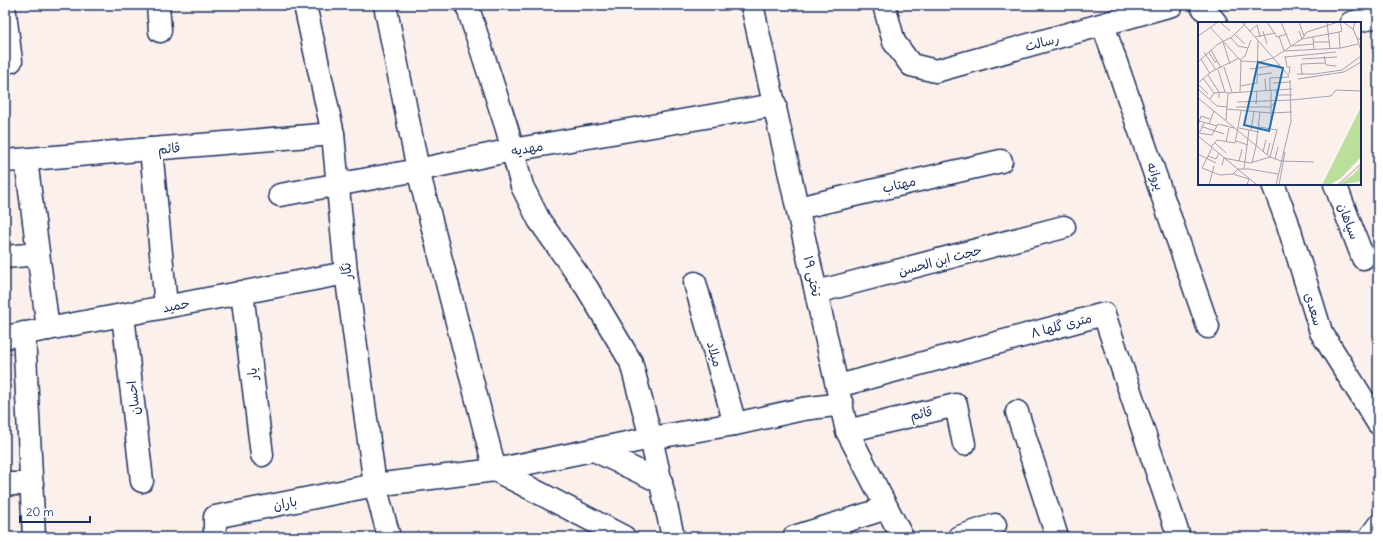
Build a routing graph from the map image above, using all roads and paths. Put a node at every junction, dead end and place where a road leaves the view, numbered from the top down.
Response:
1 (158, 5) edge
2 (305, 5) edge
3 (385, 5) edge
4 (467, 5) edge
5 (752, 5) edge
6 (884, 5) edge
7 (1172, 5) edge
8 (1201, 5) edge
9 (1219, 5) edge
10 (5, 13) edge
11 (1378, 16) edge
12 (1215, 22) edge
13 (1222, 22) edge
14 (1355, 22) edge
15 (1103, 26) junction
16 (160, 31) dead end
17 (11, 61) dead end
18 (775, 105) junction
19 (333, 134) junction
20 (151, 149) junction
21 (512, 150) junction
22 (26, 160) junction
23 (5, 161) edge
24 (1000, 161) dead end
25 (418, 170) junction
26 (338, 185) junction
27 (1272, 185) edge
28 (1335, 185) edge
29 (280, 195) dead end
30 (798, 208) junction
31 (1064, 228) dead end
32 (38, 254) junction
33 (5, 257) edge
34 (1363, 258) dead end
35 (346, 272) junction
36 (695, 283) dead end
37 (242, 292) junction
38 (817, 292) junction
39 (166, 306) junction
40 (123, 315) junction
41 (1208, 327) dead end
42 (48, 329) junction
43 (15, 335) edge
44 (840, 395) junction
45 (1017, 412) dead end
46 (1378, 423) edge
47 (735, 424) junction
48 (848, 431) junction
49 (651, 438) junction
50 (964, 444) dead end
51 (594, 450) junction
52 (262, 455) dead end
53 (495, 470) junction
54 (142, 481) dead end
55 (661, 482) junction
56 (5, 484) edge
57 (32, 484) junction
58 (375, 485) junction
59 (887, 508) junction
60 (995, 525) dead end
61 (1378, 526) edge
62 (34, 537) edge
63 (215, 537) edge
64 (389, 537) edge
65 (624, 537) edge
66 (673, 537) edge
67 (794, 537) edge
68 (902, 537) edge
69 (959, 537) edge
70 (1057, 537) edge
71 (1179, 537) edge
72 (1370, 537) edge

1 - 16 street
2 - 19 street, نگار
3 - 25 street
4 - 21 street
5 - 18 street, تختی ۱۹
6 - 15 street, رسالت
7 - 15 street, رسالت
8 - 12 street
9 - 13 street
10 - 17 street
11 - 14 street
15 - 41 street, پروانه
18 - 21 street, مهدیه
18 - 30 street, تختی ۱۹
19 - 20 street, قائم
19 - 26 street, نگار
20 - 22 street, قائم
20 - 39 street
21 - 25 street, مهدیه
21 - 49 street
22 - 23 street, قائم
22 - 32 street
24 - 30 street, مهتاب
25 - 26 street, مهدیه
25 - 53 street
26 - 29 street, مهدیه
26 - 35 street, نگار
27 - 46 street, سعدی
28 - 34 street, سپاهان
30 - 38 street, تختی ۱۹
31 - 38 street, حجت ابن الحسن
32 - 33 street
32 - 42 street
35 - 37 street, حمید
35 - 58 street, نگار
36 - 47 street, میلاد
37 - 39 street, حمید
37 - 52 street, یار
38 - 44 street, تختی ۱۹
39 - 40 street, حمید
40 - 42 street, حمید
40 - 54 street, احسان
42 - 43 street, حمید
43 - 57 street
44 - 47 street
44 - 48 street, تختی ۱۹
44 - 71 street, ۸ متری گلها
45 - 70 street
47 - 49 street
48 - 50 street, قائم
48 - 59 street, تختی ۱۹
49 - 51 street
49 - 55 street
51 - 53 street
51 - 55 street
53 - 58 street
53 - 65 street
55 - 66 street
56 - 57 street
57 - 62 street
58 - 63 street, باران
58 - 64 street, نگار
59 - 67 street
59 - 68 street, تختی ۱۹
60 - 69 street
61 - 72 street

